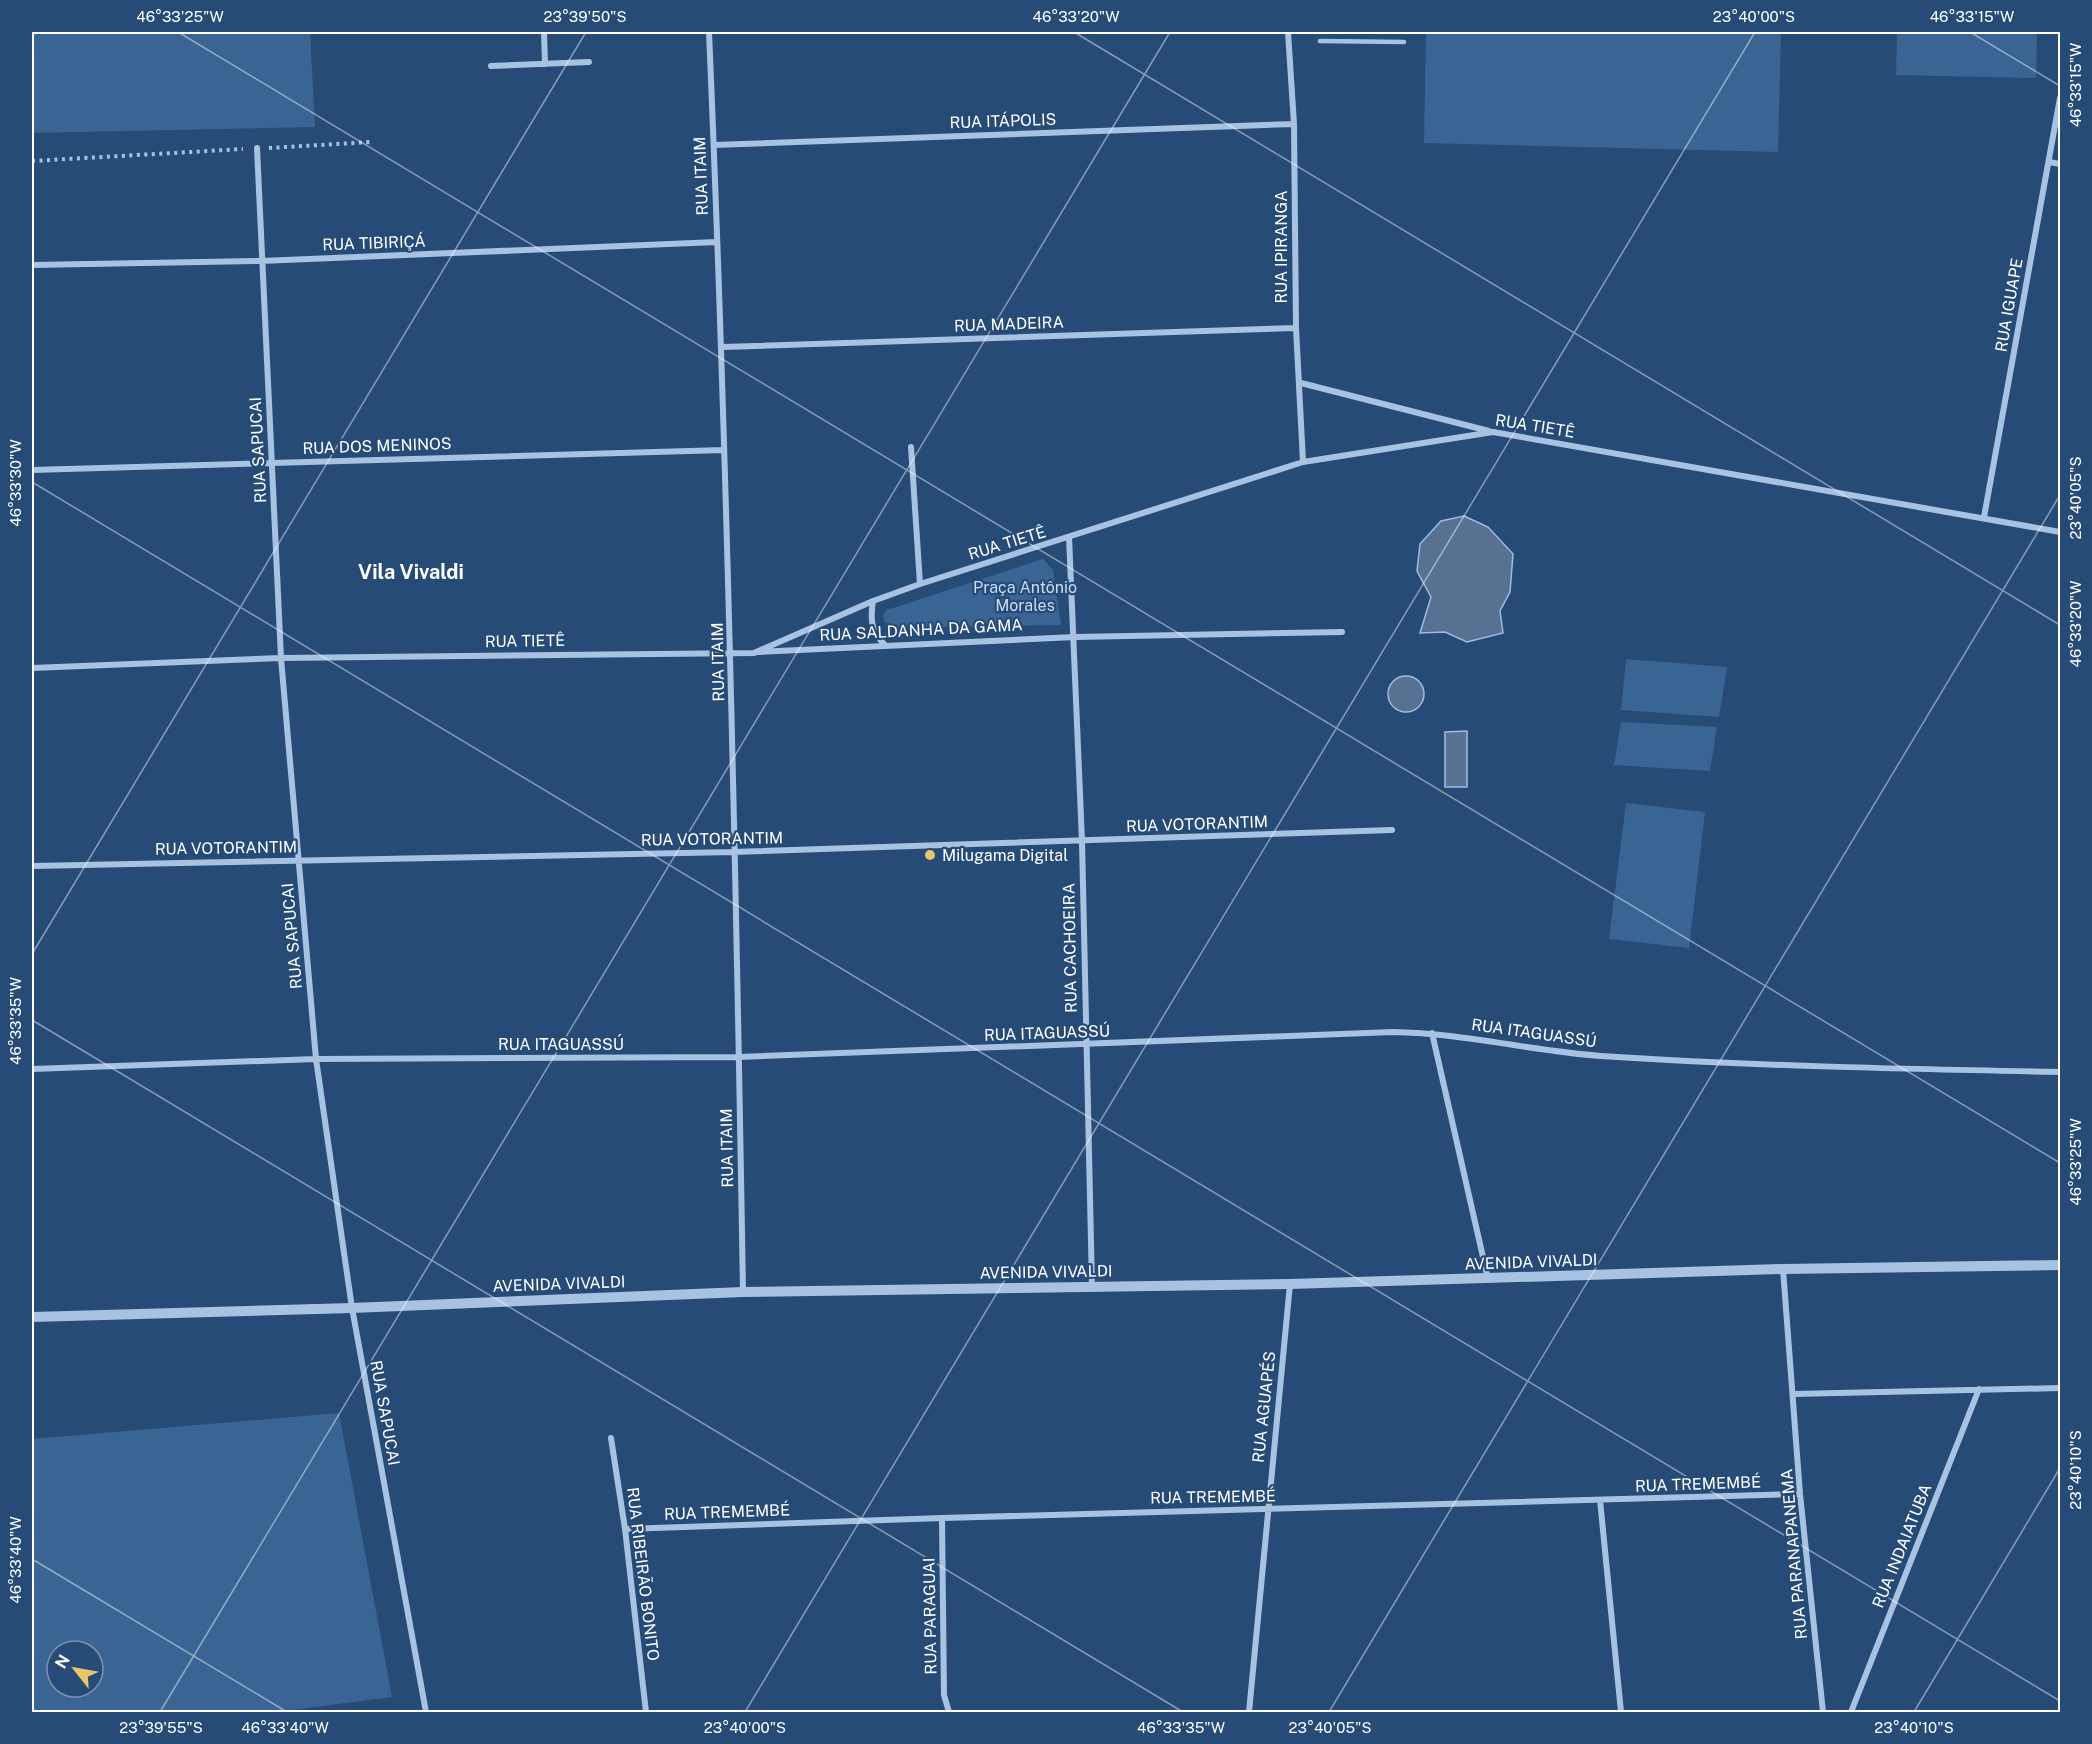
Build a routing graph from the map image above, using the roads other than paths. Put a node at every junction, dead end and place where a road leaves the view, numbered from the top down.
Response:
1 (544, 32) edge
2 (709, 32) edge
3 (1288, 32) edge
4 (1320, 41) dead end
5 (1404, 42) dead end
6 (589, 62) dead end
7 (545, 64) junction
8 (491, 66) dead end
9 (2061, 98) edge
10 (1294, 124) junction
11 (714, 145) junction
12 (257, 148) road end
13 (2049, 162) junction
14 (2061, 164) edge
15 (717, 242) junction
16 (261, 261) junction
17 (32, 265) edge
18 (1296, 328) junction
19 (723, 347) junction
20 (1301, 383) junction
21 (1493, 432) junction
22 (911, 447) dead end
23 (724, 450) junction
24 (272, 462) junction
25 (1303, 462) junction
26 (32, 470) edge
27 (1984, 517) junction
28 (2061, 532) edge
29 (1070, 537) junction
30 (920, 584) junction
31 (873, 601) junction
32 (1342, 632) dead end
33 (1075, 637) junction
34 (885, 645) junction
35 (732, 651) junction
36 (754, 653) junction
37 (280, 658) junction
38 (32, 668) edge
39 (1392, 830) dead end
40 (1082, 842) junction
41 (733, 852) junction
42 (299, 860) junction
43 (32, 866) edge
44 (1432, 1033) junction
45 (1086, 1046) junction
46 (739, 1057) junction
47 (316, 1059) junction
48 (32, 1069) edge
49 (2061, 1072) edge
50 (2061, 1265) edge
51 (1783, 1269) junction
52 (1488, 1279) junction
53 (1290, 1284) junction
54 (1092, 1286) junction
55 (743, 1292) junction
56 (352, 1308) junction
57 (32, 1317) edge
58 (2061, 1388) edge
59 (1978, 1389) junction
60 (1794, 1394) junction
61 (610, 1438) dead end
62 (1800, 1494) junction
63 (1600, 1500) junction
64 (1267, 1510) junction
65 (942, 1518) junction
66 (626, 1529) junction
67 (426, 1713) edge
68 (646, 1713) edge
69 (949, 1713) edge
70 (1249, 1713) edge
71 (1621, 1713) edge
72 (1823, 1713) edge
73 (1851, 1713) edge

1 - 7 street
2 - 11 street, RUA ITAIM
3 - 10 street, RUA IPIRANGA
4 - 5 lane
6 - 7 street
7 - 8 street
9 - 13 street, RUA IGUAPE
10 - 11 street, RUA ITÁPOLIS
10 - 18 street, RUA IPIRANGA
11 - 15 street, RUA ITAIM
12 - 16 street, RUA SAPUCAI
13 - 14 street
13 - 27 street, RUA IGUAPE
15 - 16 street, RUA TIBIRIÇÁ
15 - 19 street, RUA ITAIM
16 - 17 street, RUA TIBIRIÇÁ
16 - 24 street, RUA SAPUCAI
18 - 19 street, RUA MADEIRA
18 - 20 street, RUA IPIRANGA
19 - 23 street, RUA ITAIM
20 - 21 street
20 - 25 street, RUA IPIRANGA
21 - 25 street, RUA TIETÊ
21 - 27 street, RUA TIETÊ
22 - 30 street
23 - 24 street, RUA DOS MENINOS
23 - 35 street, RUA ITAIM
24 - 26 street, RUA DOS MENINOS
24 - 37 street, RUA SAPUCAI
25 - 29 street, RUA TIETÊ
27 - 28 street, RUA TIETÊ
29 - 30 street, RUA TIETÊ
29 - 33 street, RUA CACHOEIRA
30 - 31 street, RUA TIETÊ
31 - 34 street
31 - 36 street, RUA TIETÊ
32 - 33 street, RUA SALDANHA DA GAMA
33 - 34 street, RUA SALDANHA DA GAMA
33 - 40 street, RUA CACHOEIRA
34 - 36 street, RUA SALDANHA DA GAMA
35 - 36 street, RUA TIETÊ
35 - 37 street, RUA TIETÊ
35 - 41 street, RUA ITAIM
37 - 38 street, RUA TIETÊ
37 - 42 street, RUA SAPUCAI
39 - 40 street, RUA VOTORANTIM
40 - 41 street, RUA VOTORANTIM
40 - 45 street, RUA CACHOEIRA
41 - 42 street, RUA VOTORANTIM
41 - 46 street, RUA ITAIM
42 - 43 street, RUA VOTORANTIM
42 - 47 street, RUA SAPUCAI
44 - 45 street, RUA ITAGUASSÚ
44 - 49 street, RUA ITAGUASSÚ
44 - 52 street
45 - 46 street, RUA ITAGUASSÚ
45 - 54 street, RUA CACHOEIRA
46 - 47 street, RUA ITAGUASSÚ
46 - 55 street, RUA ITAIM
47 - 48 street, RUA ITAGUASSÚ
47 - 56 street, RUA SAPUCAI
50 - 51 street, AVENIDA VIVALDI
51 - 52 street, AVENIDA VIVALDI
51 - 60 street, RUA PARANAPANEMA
52 - 53 street, AVENIDA VIVALDI
53 - 54 street, AVENIDA VIVALDI
53 - 64 street, RUA AGUAPÉS
54 - 55 street, AVENIDA VIVALDI
55 - 56 street, AVENIDA VIVALDI
56 - 57 street, AVENIDA VIVALDI
56 - 67 street, RUA SAPUCAI
58 - 59 street
59 - 60 street
59 - 73 street, RUA INDAIATUBA
60 - 62 street, RUA PARANAPANEMA
61 - 66 street, RUA RIBEIRÃO BONITO
62 - 63 street, RUA TREMEMBÉ
62 - 72 street, RUA PARANAPANEMA
63 - 64 street, RUA TREMEMBÉ
63 - 71 street
64 - 65 street, RUA TREMEMBÉ
64 - 70 street, RUA AGUAPÉS
65 - 66 street, RUA TREMEMBÉ
65 - 69 street, RUA PARAGUAI
66 - 68 street, RUA RIBEIRÃO BONITO

